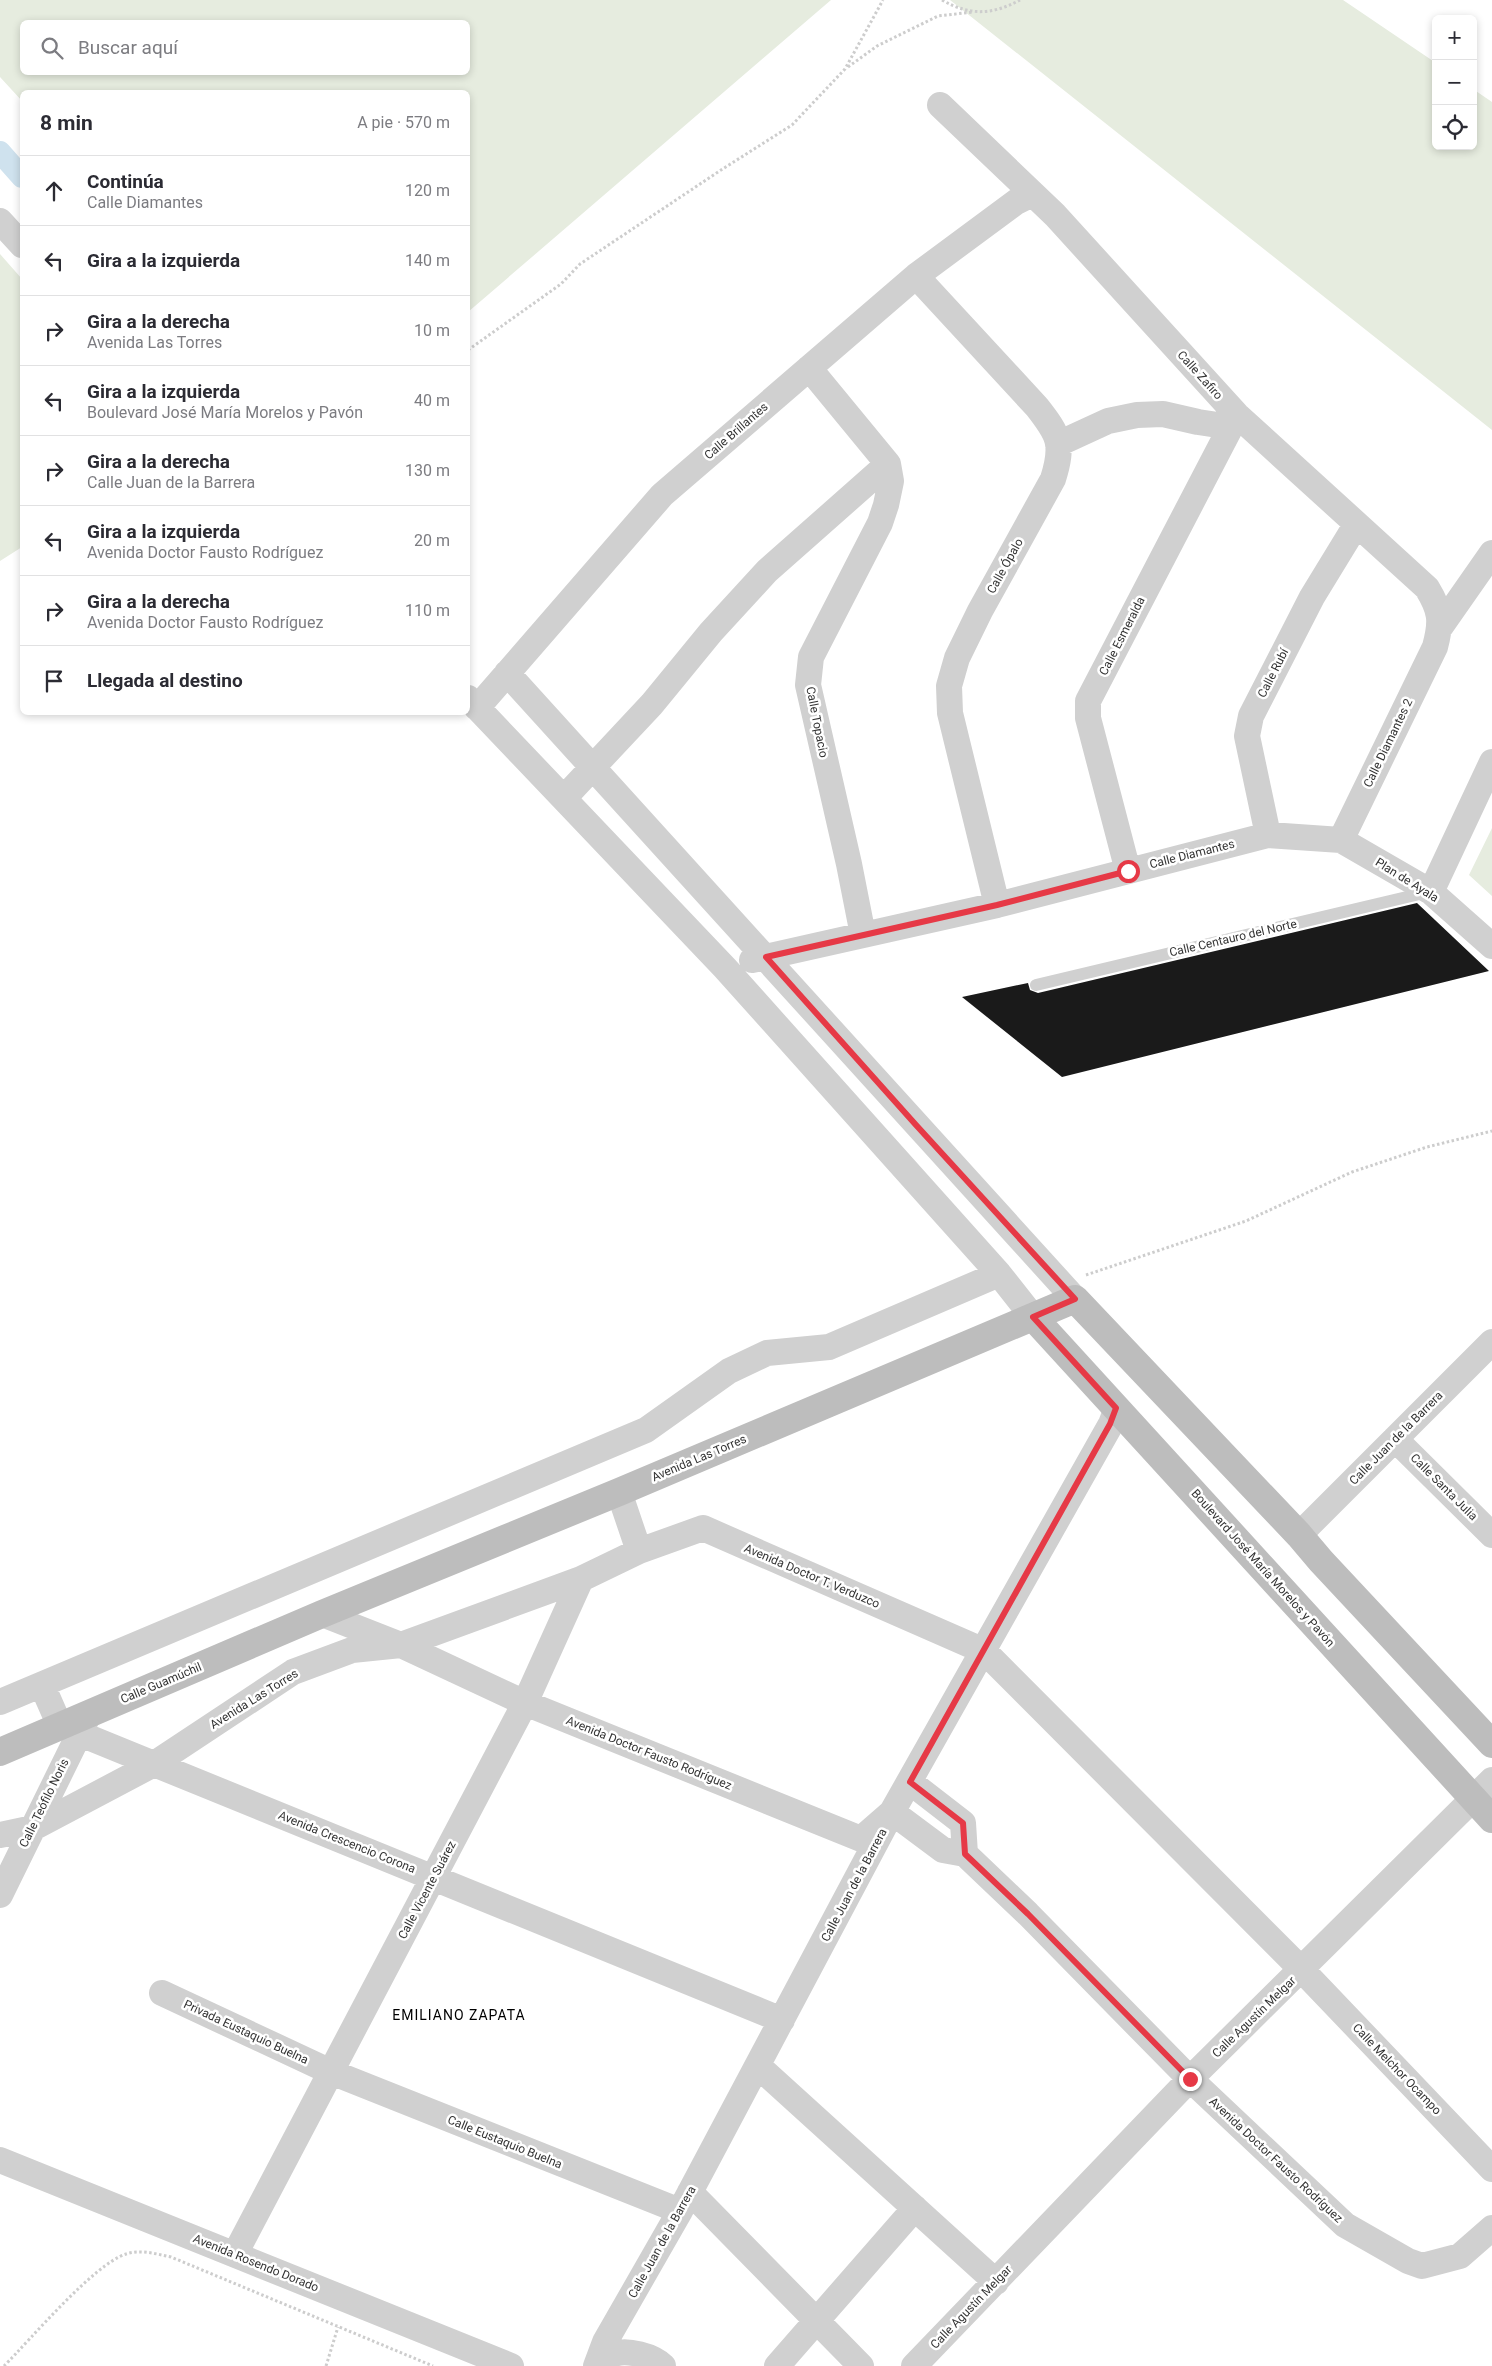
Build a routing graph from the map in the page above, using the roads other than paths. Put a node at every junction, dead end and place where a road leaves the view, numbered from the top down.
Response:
1 (940, 105) dead end
2 (1032, 194) junction
3 (0, 221) edge
4 (20, 243) edge
5 (916, 276) junction
6 (809, 368) junction
7 (1234, 421) junction
8 (1058, 444) junction
9 (888, 464) junction
10 (1356, 525) junction
11 (1492, 553) edge
12 (1438, 636) junction
13 (507, 673) junction
14 (472, 703) edge
15 (1492, 762) edge
16 (594, 768) junction
17 (564, 798) junction
18 (1268, 835) junction
19 (1341, 840) junction
20 (1128, 871) junction
21 (1431, 892) junction
22 (997, 905) junction
23 (862, 934) junction
24 (1492, 946) edge
25 (766, 957) junction
26 (725, 968) junction
27 (1036, 985) dead end
28 (999, 1274) junction
29 (1068, 1292) junction
30 (1033, 1317) junction
31 (1492, 1342) edge
32 (1116, 1408) junction
33 (1395, 1439) junction
34 (619, 1492) junction
35 (1299, 1535) junction
36 (1492, 1535) edge
37 (639, 1551) junction
38 (581, 1579) junction
39 (322, 1614) junction
40 (401, 1645) junction
41 (984, 1651) junction
42 (42, 1685) junction
43 (0, 1702) edge
44 (526, 1703) junction
45 (76, 1724) junction
46 (1492, 1744) edge
47 (0, 1752) edge
48 (154, 1764) junction
49 (910, 1782) junction
50 (1483, 1789) edge
51 (892, 1812) junction
52 (1492, 1819) edge
53 (33, 1828) junction
54 (0, 1836) edge
55 (965, 1854) junction
56 (433, 1877) junction
57 (0, 1895) edge
58 (1302, 1970) junction
59 (162, 1993) dead end
60 (782, 2020) junction
61 (758, 2066) junction
62 (331, 2072) junction
63 (1190, 2079) junction
64 (0, 2160) edge
65 (1492, 2169) edge
66 (685, 2202) junction
67 (915, 2208) junction
68 (1492, 2228) edge
69 (235, 2254) junction
70 (996, 2282) junction
71 (817, 2321) junction
72 (511, 2366) edge
73 (597, 2366) edge
74 (663, 2366) edge
75 (777, 2366) edge
76 (861, 2366) edge
77 (914, 2366) edge

1 - 2 street, Calle Zafiro
2 - 5 street, Calle Brillantes
2 - 7 street, Calle Zafiro
3 - 4 street
5 - 6 street, Calle Brillantes
5 - 8 street, Calle Ópalo
6 - 9 street
6 - 13 street, Calle Brillantes
7 - 8 street
7 - 10 street, Calle Zafiro
7 - 20 street, Calle Esmeralda
8 - 22 street, Calle Ópalo
9 - 16 street
9 - 23 street, Calle Topacio
10 - 12 street, Calle Zafiro
10 - 18 street, Calle Rubí
11 - 12 street, Calle Diamantes 2
12 - 19 street, Calle Diamantes 2
13 - 14 street, Calle Brillantes
13 - 16 street
14 - 17 street
15 - 21 street
16 - 17 street
16 - 25 street
17 - 26 street
18 - 19 street, Calle Diamantes
18 - 20 street, Calle Diamantes
19 - 21 street, Plan de Ayala
20 - 22 street, Calle Diamantes
21 - 24 street, Plan de Ayala
21 - 27 lane, Calle Centauro del Norte
22 - 23 street, Calle Diamantes
23 - 25 street, Calle Diamantes
25 - 26 street, Calle Diamantes
25 - 29 street
26 - 28 street
28 - 30 street
28 - 42 street
29 - 30 street, Avenida Las Torres
29 - 35 street
30 - 32 street, Boulevard José María Morelos y Pavón
30 - 34 street, Avenida Las Torres
31 - 33 street, Calle Juan de la Barrera
32 - 41 street, Calle Juan de la Barrera
32 - 50 street, Boulevard José María Morelos y Pavón
33 - 35 street, Calle Juan de la Barrera
33 - 36 street, Calle Santa Julia
34 - 37 street
34 - 39 street, Avenida Las Torres
35 - 46 street
37 - 38 street
37 - 41 street, Avenida Doctor T. Verduzco
38 - 40 street, Avenida Las Torres
38 - 44 street, Calle Vicente Suárez
39 - 40 street, Avenida Doctor Fausto Rodríguez
39 - 45 street, Calle Guamúchil
40 - 44 street, Avenida Doctor Fausto Rodríguez
40 - 48 street, Avenida Las Torres
41 - 49 street, Calle Juan de la Barrera
41 - 58 street, Calle Melchor Ocampo
42 - 43 street
42 - 45 street
44 - 51 street, Avenida Doctor Fausto Rodríguez
44 - 56 street, Calle Vicente Suárez
45 - 47 street, Calle Guamúchil
45 - 48 street, Avenida Crescencio Corona
45 - 53 street, Calle Teófilo Noris
48 - 53 street, Avenida Las Torres
48 - 56 street, Avenida Crescencio Corona
49 - 51 street, Calle Juan de la Barrera
49 - 55 street
50 - 52 street, Boulevard José María Morelos y Pavón
50 - 58 street, Calle Agustín Melgar
51 - 55 street
51 - 60 street, Calle Juan de la Barrera
53 - 54 street, Avenida Las Torres
53 - 57 street, Calle Teófilo Noris
55 - 63 street, Avenida Doctor Fausto Rodríguez
56 - 60 street, Avenida Crescencio Corona
56 - 62 street, Calle Vicente Suárez
58 - 63 street, Calle Agustín Melgar
58 - 65 street, Calle Melchor Ocampo
59 - 62 street, Privada Eustaquio Buelna
60 - 61 street, Calle Juan de la Barrera
61 - 66 street, Calle Juan de la Barrera
61 - 67 street
62 - 66 street, Calle Eustaquio Buelna
62 - 69 street, Calle Vicente Suárez
63 - 68 street, Avenida Doctor Fausto Rodríguez
63 - 70 street, Calle Agustín Melgar
64 - 69 street, Avenida Rosendo Dorado
66 - 71 street
66 - 73 street, Calle Juan de la Barrera
67 - 70 street
67 - 71 street
69 - 72 street, Avenida Rosendo Dorado
70 - 77 street, Calle Agustín Melgar
71 - 75 street
71 - 76 street
73 - 74 street

